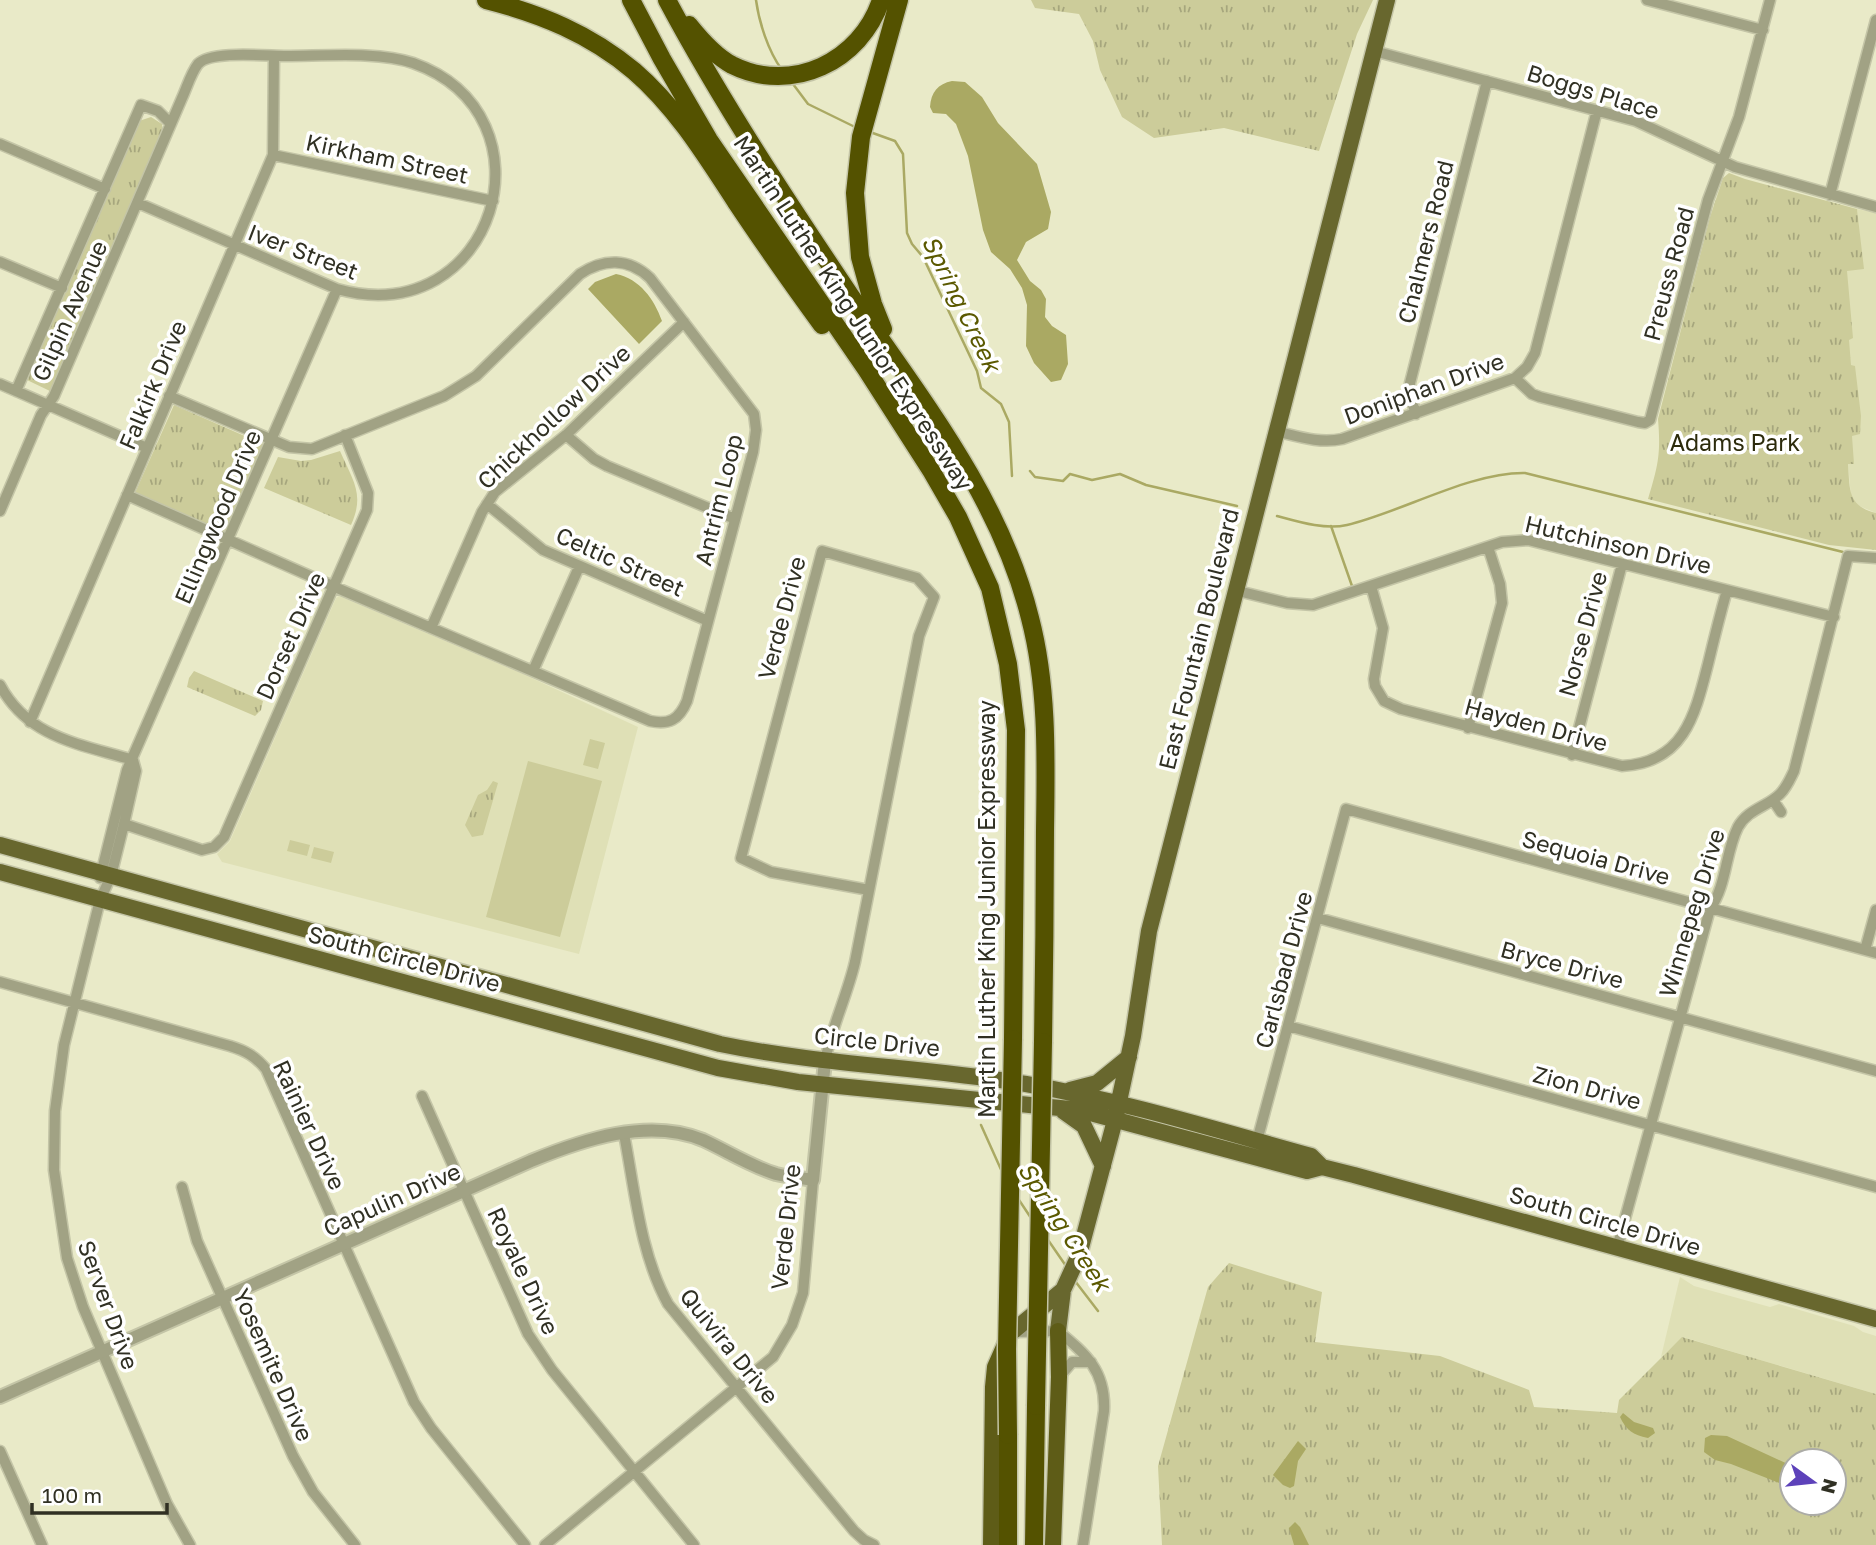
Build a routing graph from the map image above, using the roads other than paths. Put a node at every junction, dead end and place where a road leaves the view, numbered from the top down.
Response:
1 (486, 0) edge
2 (631, 0) edge
3 (668, 0) edge
4 (881, 0) edge
5 (899, 0) edge
6 (1387, 0) edge
7 (1647, 0) edge
8 (1770, 0) edge
9 (1876, 20) edge
10 (1763, 30) junction
11 (1374, 51) junction
12 (274, 56) junction
13 (203, 60) joint
14 (1487, 81) junction
15 (182, 98) junction
16 (1597, 110) junction
17 (158, 111) junction
18 (171, 124) junction
19 (0, 144) edge
20 (272, 155) junction
21 (1723, 162) junction
22 (105, 189) junction
23 (1830, 195) junction
24 (493, 201) junction
25 (138, 203) junction
26 (1876, 207) edge
27 (234, 245) junction
28 (0, 262) edge
29 (62, 288) junction
30 (337, 289) junction
31 (684, 322) junction
32 (896, 361) junction
33 (1515, 378) junction
34 (0, 384) edge
35 (16, 391) junction
36 (169, 396) junction
37 (48, 404) junction
38 (1416, 414) junction
39 (1275, 431) junction
40 (345, 435) junction
41 (566, 435) junction
42 (272, 440) junction
43 (147, 448) junction
44 (932, 472) junction
45 (127, 495) junction
46 (487, 504) junction
47 (0, 511) edge
48 (735, 519) junction
49 (229, 540) junction
50 (1488, 547) junction
51 (1876, 558) edge
52 (1622, 564) junction
53 (579, 567) junction
54 (334, 586) junction
55 (1371, 586) junction
56 (1234, 590) junction
57 (1727, 590) junction
58 (1834, 617) junction
59 (708, 621) junction
60 (431, 628) junction
61 (533, 671) junction
62 (0, 684) edge
63 (1378, 693) junction
64 (1366, 699) dead end
65 (30, 722) junction
66 (1468, 728) junction
67 (1572, 755) junction
68 (133, 760) junction
69 (1644, 764) junction
70 (1650, 776) dead end
71 (1773, 800) junction
72 (1346, 809) joint
73 (1781, 812) dead end
74 (124, 824) junction
75 (0, 845) edge
76 (0, 872) edge
77 (106, 874) junction
78 (869, 890) junction
79 (100, 900) junction
80 (1710, 909) junction
81 (1876, 910) edge
82 (1318, 918) junction
83 (1871, 951) edge
84 (0, 982) edge
85 (74, 1003) junction
86 (1681, 1017) junction
87 (1288, 1026) junction
88 (795, 1056) joint
89 (1129, 1058) junction
90 (825, 1061) junction
91 (1876, 1071) edge
92 (798, 1082) joint
93 (822, 1084) junction
94 (1060, 1091) junction
95 (422, 1096) dead end
96 (1058, 1107) junction
97 (1117, 1112) junction
98 (1652, 1126) junction
99 (624, 1134) junction
100 (1258, 1141) junction
101 (1103, 1166) junction
102 (1322, 1167) junction
103 (813, 1180) junction
104 (183, 1187) dead end
105 (1876, 1187) edge
106 (464, 1191) junction
107 (342, 1244) junction
108 (1617, 1248) junction
109 (1059, 1294) junction
110 (222, 1299) junction
111 (1876, 1319) edge
112 (1050, 1331) junction
113 (1012, 1332) junction
114 (101, 1352) junction
115 (1091, 1362) junction
116 (1059, 1377) junction
117 (737, 1388) junction
118 (0, 1397) edge
119 (0, 1451) edge
120 (635, 1471) junction
121 (42, 1545) edge
122 (190, 1545) edge
123 (355, 1545) edge
124 (525, 1545) edge
125 (545, 1545) edge
126 (694, 1545) edge
127 (874, 1545) edge
128 (991, 1545) edge
129 (1008, 1545) edge
130 (1034, 1545) edge
131 (1053, 1545) edge
132 (1083, 1545) edge

1 - 44 highway
2 - 44 highway, Martin Luther King Junior Expressway
3 - 4 highway
3 - 32 highway, Martin Luther King Junior Expressway
5 - 32 highway
6 - 11 main road, East Fountain Boulevard
7 - 10 street
8 - 10 street, Preuss Road
9 - 23 street
10 - 21 street, Preuss Road
11 - 14 street, Boggs Place
11 - 39 main road, East Fountain Boulevard
12 - 13 street, Iver Street
12 - 20 street, Falkirk Drive
12 - 24 street, Iver Street
13 - 15 street, Gilpin Avenue
14 - 16 street, Boggs Place
14 - 38 street, Chalmers Road
15 - 17 street, Gilpin Avenue
15 - 18 street, Gilpin Avenue
16 - 21 street, Boggs Place
16 - 33 street, Doniphan Drive
17 - 18 street
17 - 22 street, Gilpin Avenue
18 - 25 street, Gilpin Avenue
19 - 22 street
20 - 24 street, Kirkham Street
20 - 27 street, Falkirk Drive
21 - 23 street, Boggs Place
21 - 33 street, Preuss Road
22 - 29 street, Gilpin Avenue
23 - 26 street, Boggs Place
24 - 30 street, Iver Street
25 - 27 street, Iver Street
25 - 37 street, Gilpin Avenue
27 - 30 street, Iver Street
27 - 36 street, Falkirk Drive
28 - 29 street
29 - 35 street, Gilpin Avenue
30 - 42 street, Ellingwood Drive
31 - 40 street, Antrim Loop
31 - 41 street, Chickhollow Drive
31 - 48 street, Antrim Loop
32 - 130 highway, Martin Luther King Junior Expressway, bridge
33 - 38 street, Doniphan Drive
34 - 35 street
35 - 37 street
36 - 42 street, Antrim Loop
36 - 43 street, Falkirk Drive
37 - 43 street
37 - 47 street, Gilpin Avenue
38 - 39 street, Doniphan Drive
39 - 56 main road, East Fountain Boulevard
40 - 42 street, Antrim Loop
40 - 54 street, Dorset Drive
41 - 46 street, Chickhollow Drive
41 - 48 street
42 - 49 street, Ellingwood Drive
43 - 45 street, Falkirk Drive
44 - 129 highway, Martin Luther King Junior Expressway, bridge
45 - 49 street, Antrim Loop
45 - 65 street, Falkirk Drive
46 - 53 street, Celtic Street
46 - 60 street, Chickhollow Drive
48 - 59 street, Antrim Loop
49 - 54 street, Antrim Loop
49 - 68 street, Ellingwood Drive
50 - 52 street, Hutchinson Drive
50 - 55 street, Hutchinson Drive
50 - 66 street
51 - 58 street, Winnepeg Drive
52 - 57 street, Hutchinson Drive
52 - 67 street, Norse Drive
53 - 59 street, Celtic Street
53 - 61 street
54 - 60 street, Antrim Loop
54 - 74 street, Dorset Drive
55 - 56 street, Hutchinson Drive
55 - 63 street
56 - 89 main road, East Fountain Boulevard
57 - 58 street, Hutchinson Drive
57 - 69 street
58 - 71 street, Winnepeg Drive
59 - 61 street, Antrim Loop
60 - 61 street, Antrim Loop
62 - 65 street
63 - 64 street
63 - 66 street, Hayden Drive
65 - 68 street
66 - 67 street, Hayden Drive
67 - 69 street, Hayden Drive
68 - 74 street, Ellingwood Drive
68 - 77 street, Ellingwood Drive
69 - 70 street
71 - 73 street
71 - 80 street, Winnepeg Drive
72 - 80 street, Sequoia Drive
72 - 82 street, Carlsbad Drive
74 - 77 street, Ellingwood Drive
75 - 77 main road, South Circle Drive
76 - 79 main road, South Circle Drive
77 - 79 street, Ellingwood Drive
77 - 88 main road, South Circle Drive
78 - 78 street, Verde Drive
78 - 90 street, Verde Drive
79 - 85 street, Server Drive
79 - 92 main road, South Circle Drive
80 - 83 street, Sequoia Drive
80 - 86 street, Winnepeg Drive
81 - 83 street
82 - 86 street, Bryce Drive
82 - 87 street, Carlsbad Drive
84 - 85 street, Rainier Drive
85 - 107 street, Rainier Drive
85 - 114 street, Server Drive
86 - 91 street, Bryce Drive
86 - 98 street, Winnepeg Drive
87 - 98 street, Zion Drive
87 - 100 street, Carlsbad Drive
88 - 90 main road, Circle Drive
89 - 94 main road
89 - 97 main road, East Fountain Boulevard
90 - 93 street, Verde Drive
90 - 94 main road, Circle Drive
92 - 93 main road, Circle Drive
93 - 96 main road, Circle Drive
93 - 103 street, Verde Drive
94 - 97 main road, Circle Drive
95 - 106 street, Royale Drive
96 - 97 main road, Circle Drive
96 - 101 main road
97 - 100 main road, South Circle Drive
97 - 101 main road, East Fountain Boulevard
97 - 102 main road, South Circle Drive
98 - 105 street, Zion Drive
98 - 108 street, Winnepeg Drive
99 - 103 street, Capulin Drive
99 - 106 street, Capulin Drive
99 - 117 street, Quivira Drive
100 - 102 main road, South Circle Drive
101 - 109 main road, East Fountain Boulevard
102 - 108 main road, South Circle Drive
103 - 117 street, Verde Drive
104 - 110 street, Yosemite Drive
106 - 107 street, Capulin Drive
106 - 120 street, Royale Drive
107 - 110 street, Capulin Drive
107 - 124 street, Rainier Drive
108 - 111 main road, South Circle Drive
109 - 112 main road, East Fountain Boulevard
109 - 113 main road, East Fountain Boulevard
110 - 114 street, Capulin Drive
110 - 123 street, Yosemite Drive
112 - 113 street
112 - 115 street
112 - 116 highway
113 - 128 highway
114 - 118 street, Capulin Drive
114 - 122 street, Server Drive
115 - 116 street
115 - 132 street
116 - 131 highway
117 - 120 street, Verde Drive
117 - 127 street, Quivira Drive
119 - 121 street
120 - 125 street, Verde Drive
120 - 126 street, Royale Drive

